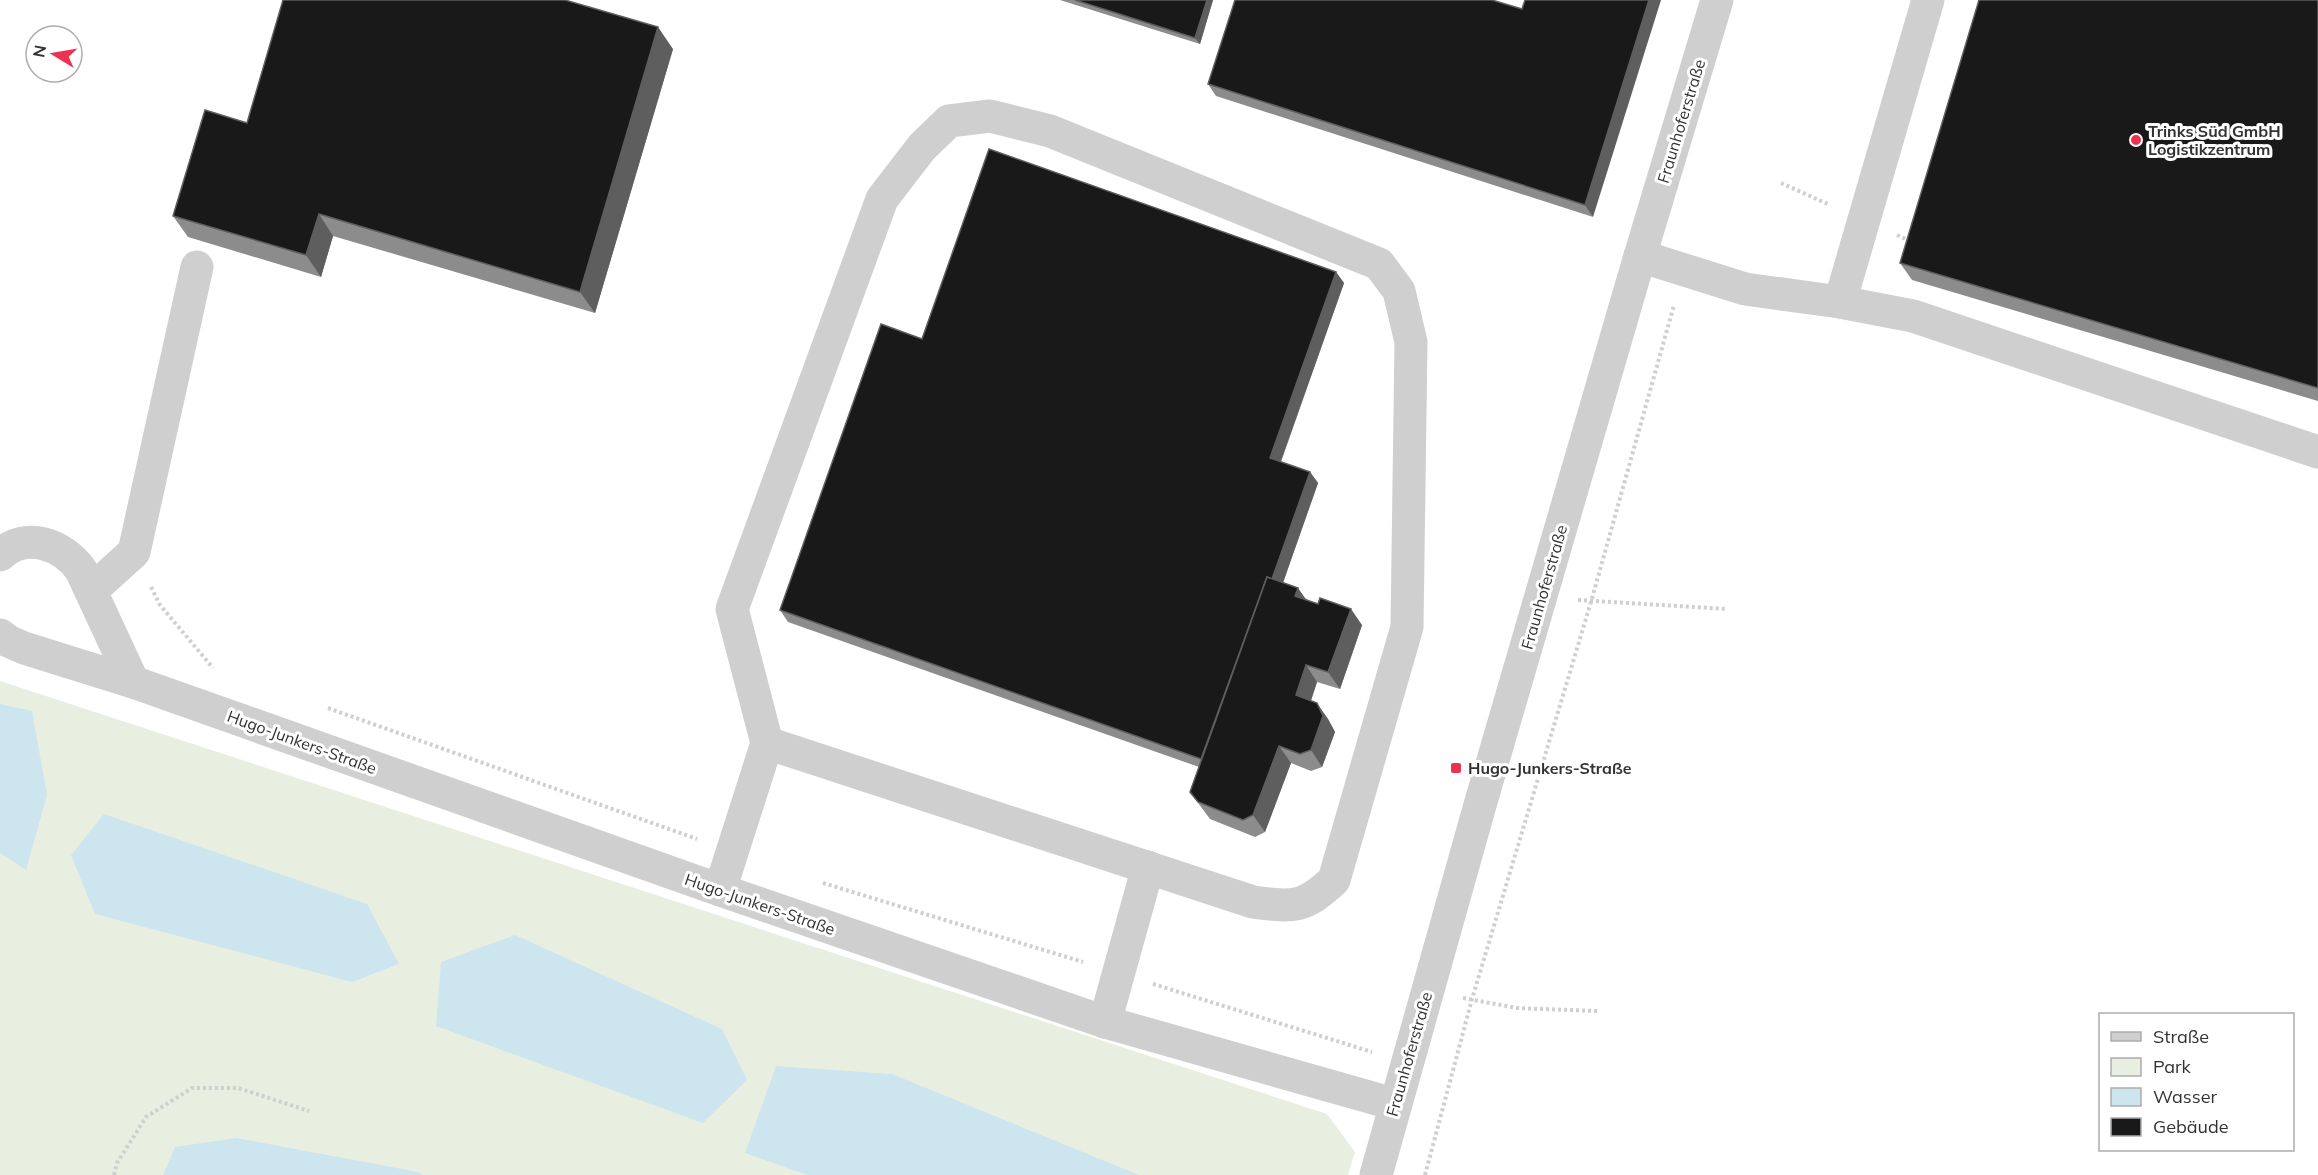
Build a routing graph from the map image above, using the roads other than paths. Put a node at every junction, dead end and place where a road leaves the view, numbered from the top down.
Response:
1 (1718, 0) edge
2 (1928, 0) edge
3 (1640, 256) junction
4 (197, 267) dead end
5 (1840, 302) junction
6 (2318, 452) edge
7 (0, 555) edge
8 (91, 591) junction
9 (0, 635) edge
10 (133, 682) junction
11 (767, 743) junction
12 (1148, 867) junction
13 (720, 890) junction
14 (1105, 1022) junction
15 (1394, 1104) junction
16 (1376, 1175) edge

1 - 3 street, Fraunhoferstraße
2 - 5 street
3 - 5 street
3 - 15 street, Fraunhoferstraße
4 - 8 street
5 - 6 street
7 - 8 street
8 - 10 street
9 - 10 street, Hugo-Junkers-Straße
10 - 13 street, Hugo-Junkers-Straße
11 - 12 street
11 - 12 street
11 - 13 street
12 - 14 street
13 - 14 street, Hugo-Junkers-Straße
14 - 15 street, Hugo-Junkers-Straße
15 - 16 street, Fraunhoferstraße

